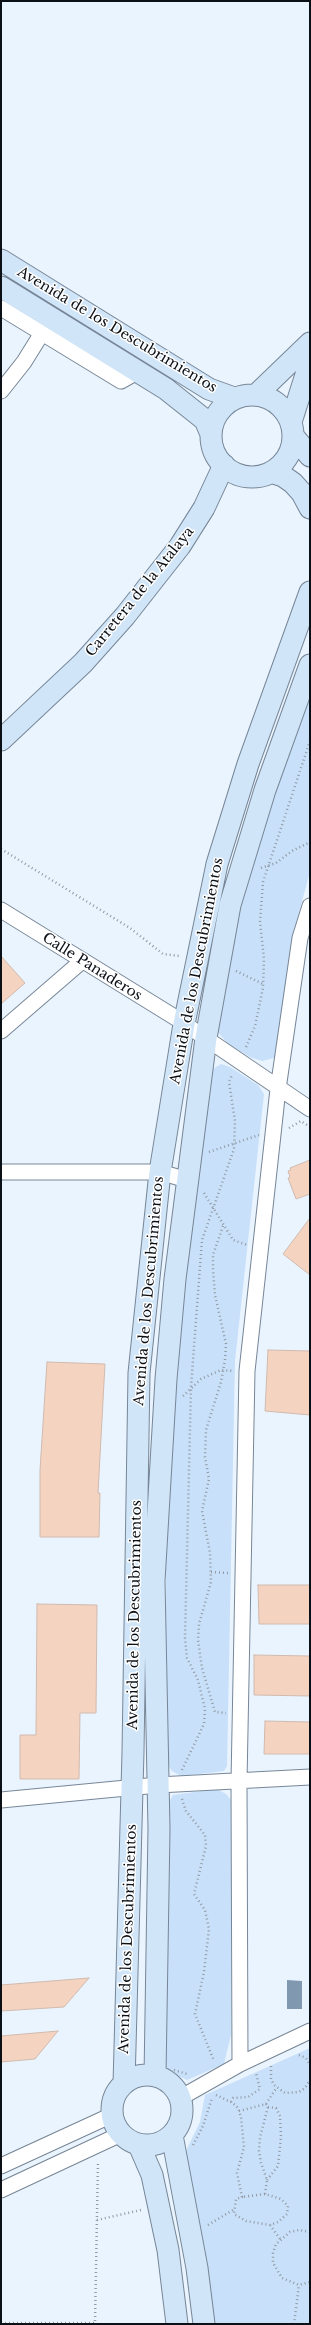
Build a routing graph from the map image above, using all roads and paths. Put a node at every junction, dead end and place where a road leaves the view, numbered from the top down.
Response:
1 (1, 260) edge
2 (1, 287) edge
3 (1, 308) edge
4 (42, 333) junction
5 (310, 343) edge
6 (310, 362) edge
7 (137, 372) junction
8 (1, 391) edge
9 (256, 395) junction
10 (234, 398) junction
11 (292, 430) junction
12 (211, 434) junction
13 (310, 456) edge
14 (232, 470) junction
15 (271, 472) junction
16 (310, 508) edge
17 (310, 592) edge
18 (310, 665) edge
19 (1, 740) edge
20 (310, 741) edge
21 (310, 842) edge
22 (1, 848) edge
23 (243, 862) junction
24 (268, 866) junction
25 (310, 906) edge
26 (1, 910) edge
27 (196, 958) junction
28 (82, 961) junction
29 (220, 963) junction
30 (263, 984) junction
31 (184, 1024) junction
32 (1, 1031) edge
33 (206, 1038) junction
34 (240, 1063) junction
35 (278, 1089) junction
36 (310, 1109) edge
37 (310, 1127) edge
38 (273, 1139) junction
39 (234, 1143) junction
40 (191, 1148) junction
41 (1, 1172) edge
42 (160, 1172) junction
43 (187, 1184) junction
44 (213, 1206) junction
45 (223, 1226) junction
46 (261, 1248) junction
47 (224, 1370) junction
48 (247, 1371) junction
49 (192, 1386) junction
50 (165, 1396) junction
51 (240, 1714) junction
52 (310, 1777) edge
53 (239, 1780) junction
54 (182, 1784) junction
55 (158, 1785) junction
56 (132, 1788) junction
57 (1, 1800) edge
58 (310, 2031) edge
59 (295, 2056) dead end
60 (245, 2062) junction
61 (278, 2062) dead end
62 (310, 2065) edge
63 (161, 2072) junction
64 (191, 2073) dead end
65 (214, 2079) junction
66 (310, 2080) edge
67 (124, 2084) junction
68 (277, 2087) junction
69 (180, 2098) junction
70 (231, 2102) junction
71 (266, 2104) junction
72 (268, 2107) junction
73 (239, 2111) junction
74 (112, 2115) junction
75 (121, 2134) junction
76 (172, 2135) junction
77 (99, 2144) junction
78 (139, 2145) junction
79 (1, 2166) edge
80 (267, 2180) junction
81 (1, 2190) edge
82 (265, 2194) junction
83 (242, 2197) junction
84 (158, 2206) junction
85 (97, 2220) junction
86 (270, 2225) junction
87 (310, 2232) edge
88 (280, 2239) junction
89 (310, 2282) edge
90 (299, 2285) junction
91 (1, 2323) edge
92 (177, 2324) edge
93 (204, 2324) edge
94 (294, 2324) edge

1 - 10 street, Avenida de los Descubrimientos
2 - 7 street, Avenida de los Descubrimientos
3 - 4 street, Avenida de los Descubrimientos
4 - 7 street, Avenida de los Descubrimientos
4 - 8 street
5 - 9 street
6 - 11 street
7 - 12 street, Avenida de los Descubrimientos
9 - 10 street
9 - 11 street
10 - 12 street
11 - 13 street
11 - 15 street
12 - 14 street
14 - 15 street
14 - 19 street, Carretera de la Atalaya
15 - 16 street
17 - 27 street, Avenida de los Descubrimientos
18 - 23 street, Avenida de los Descubrimientos
20 - 24 path
21 - 24 path
22 - 27 path
23 - 24 path
23 - 29 street, Avenida de los Descubrimientos
24 - 30 path
25 - 35 street
26 - 28 street, Calle Panaderos
27 - 31 street, Avenida de los Descubrimientos
28 - 31 street, Calle Panaderos
28 - 32 street
29 - 30 path
29 - 33 street, Avenida de los Descubrimientos
30 - 34 path
31 - 33 street, Calle Panaderos
31 - 42 street, Avenida de los Descubrimientos
33 - 34 street, Calle Panaderos
33 - 40 street, Avenida de los Descubrimientos
34 - 35 street, Calle Panaderos
34 - 39 path
35 - 36 street, Calle Panaderos
35 - 38 street
37 - 38 path
38 - 39 path
38 - 46 street
39 - 40 path
39 - 44 path
40 - 43 street, Avenida de los Descubrimientos
41 - 42 street
42 - 43 street
42 - 56 street, Avenida de los Descubrimientos
43 - 44 path
43 - 50 street, Avenida de los Descubrimientos
44 - 45 path
44 - 49 path
45 - 46 path
45 - 47 path
46 - 48 street
47 - 48 path
47 - 49 path
47 - 51 path
48 - 51 street
49 - 50 path
49 - 54 path
50 - 55 street, Avenida de los Descubrimientos
51 - 53 street
52 - 53 street
53 - 54 street
53 - 60 street
54 - 55 street
54 - 65 path
55 - 56 street
55 - 63 street, Avenida de los Descubrimientos
56 - 57 street
56 - 67 street, Avenida de los Descubrimientos
58 - 60 street
59 - 62 path
60 - 65 street
60 - 70 path
61 - 68 path
63 - 64 path
63 - 67 street
63 - 69 street
65 - 69 street
65 - 70 path
66 - 68 path
67 - 74 street
68 - 71 path
69 - 76 street
70 - 73 path
71 - 72 path
71 - 73 path
72 - 80 path
72 - 80 path
73 - 83 path
74 - 75 street
74 - 79 street
75 - 77 street
75 - 78 street
76 - 78 street
76 - 93 street
77 - 81 street
77 - 85 path
78 - 84 street
80 - 82 path
82 - 83 path
82 - 86 path
83 - 86 path
84 - 85 path
84 - 92 street
85 - 91 path
86 - 88 path
87 - 88 path
88 - 90 path
89 - 90 path
90 - 94 path

